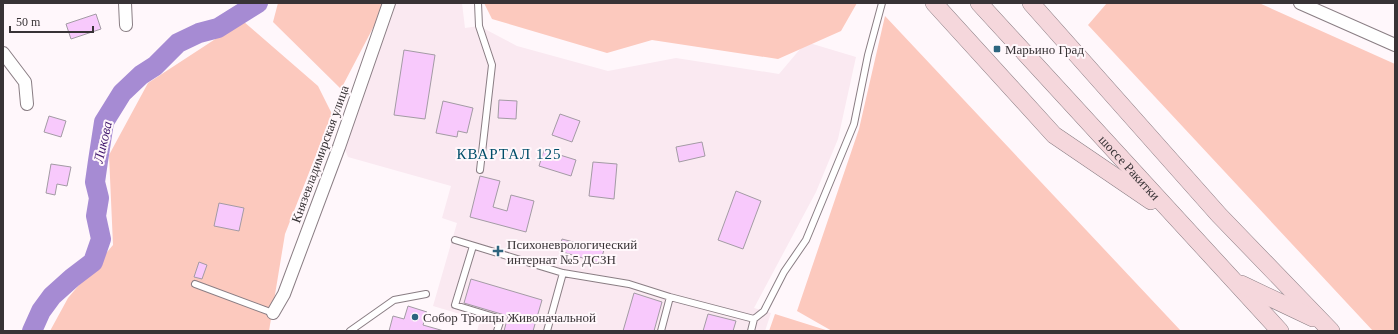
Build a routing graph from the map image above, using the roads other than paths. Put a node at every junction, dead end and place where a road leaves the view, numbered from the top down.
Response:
1 (125, 3) edge
2 (389, 3) edge
3 (478, 3) edge
4 (882, 3) edge
5 (934, 3) edge
6 (979, 3) edge
7 (1030, 3) edge
8 (1300, 3) edge
9 (126, 25) dead end
10 (1395, 45) edge
11 (3, 53) edge
12 (27, 104) dead end
13 (480, 170) dead end
14 (1176, 218) junction
15 (455, 240) dead end
16 (473, 246) junction
17 (563, 273) junction
18 (1234, 281) junction
19 (195, 284) dead end
20 (426, 294) dead end
21 (670, 298) junction
22 (274, 313) joint
23 (754, 319) junction
24 (1327, 327) edge
25 (350, 331) edge
26 (497, 331) edge
27 (547, 331) edge
28 (661, 331) edge
29 (751, 331) edge
30 (1280, 331) edge

1 - 9 street
2 - 22 street, Князевладимирская улица
3 - 13 lane
4 - 23 lane
5 - 14 street
6 - 14 street, шоссе Ракитки
7 - 24 street
8 - 10 street
11 - 12 street
14 - 18 street, шоссе Ракитки
15 - 16 lane
16 - 17 lane
16 - 26 lane
17 - 21 lane
17 - 27 lane
18 - 24 street
18 - 30 street, шоссе Ракитки
19 - 22 lane
20 - 25 lane
21 - 23 lane
21 - 28 lane
23 - 29 lane

